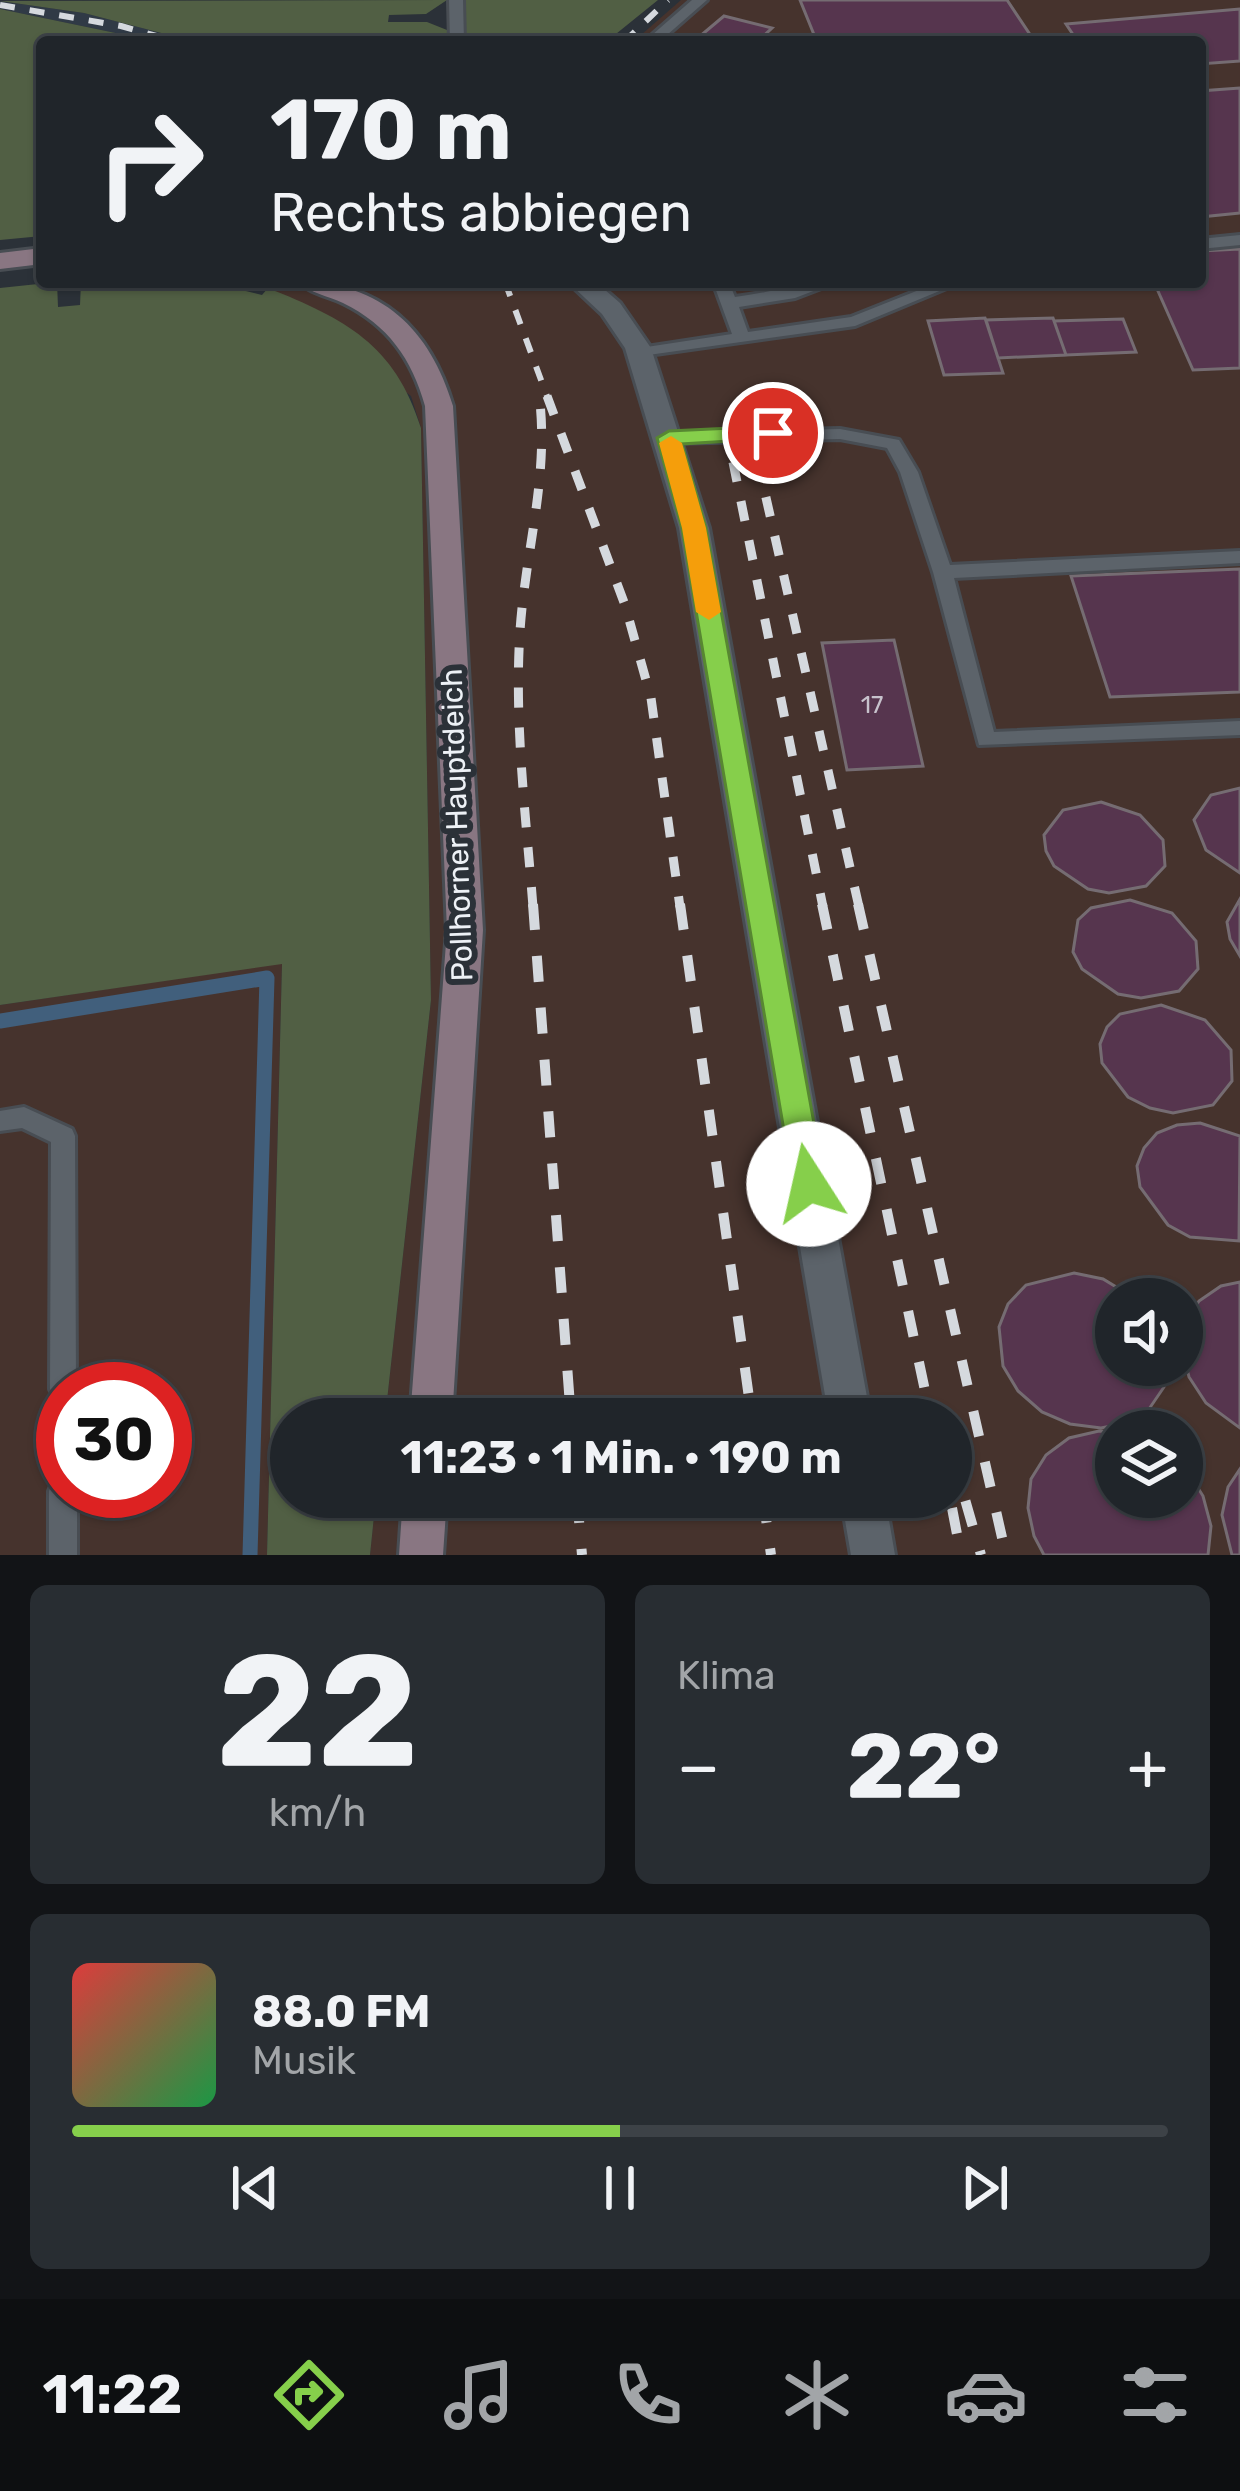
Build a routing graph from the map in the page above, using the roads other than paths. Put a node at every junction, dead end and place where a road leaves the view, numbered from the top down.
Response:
1 (456, 0) edge
2 (700, 0) edge
3 (457, 36) edge
4 (657, 36) edge
5 (1240, 240) edge
6 (1206, 243) edge
7 (36, 257) edge
8 (0, 261) edge
9 (331, 288) edge
10 (588, 288) edge
11 (722, 288) edge
12 (811, 288) edge
13 (938, 288) edge
14 (728, 303) junction
15 (742, 338) junction
16 (640, 353) junction
17 (669, 438) junction
18 (1240, 557) edge
19 (943, 572) junction
20 (1240, 728) edge
21 (0, 1121) edge
22 (63, 1362) edge
23 (432, 1398) edge
24 (846, 1398) edge
25 (63, 1518) edge
26 (424, 1518) edge
27 (867, 1518) edge
28 (63, 1555) edge
29 (421, 1555) edge
30 (873, 1555) edge

1 - 3 lane
2 - 4 lane
5 - 6 lane
7 - 8 main road
9 - 23 main road, Pollhorner Hauptdeich
10 - 16 street
11 - 14 lane
12 - 14 lane
13 - 15 lane
14 - 15 lane
15 - 16 lane
16 - 17 street
17 - 19 lane
17 - 24 street
18 - 19 lane
19 - 20 lane
21 - 22 lane
25 - 28 lane
26 - 29 main road
27 - 30 street

